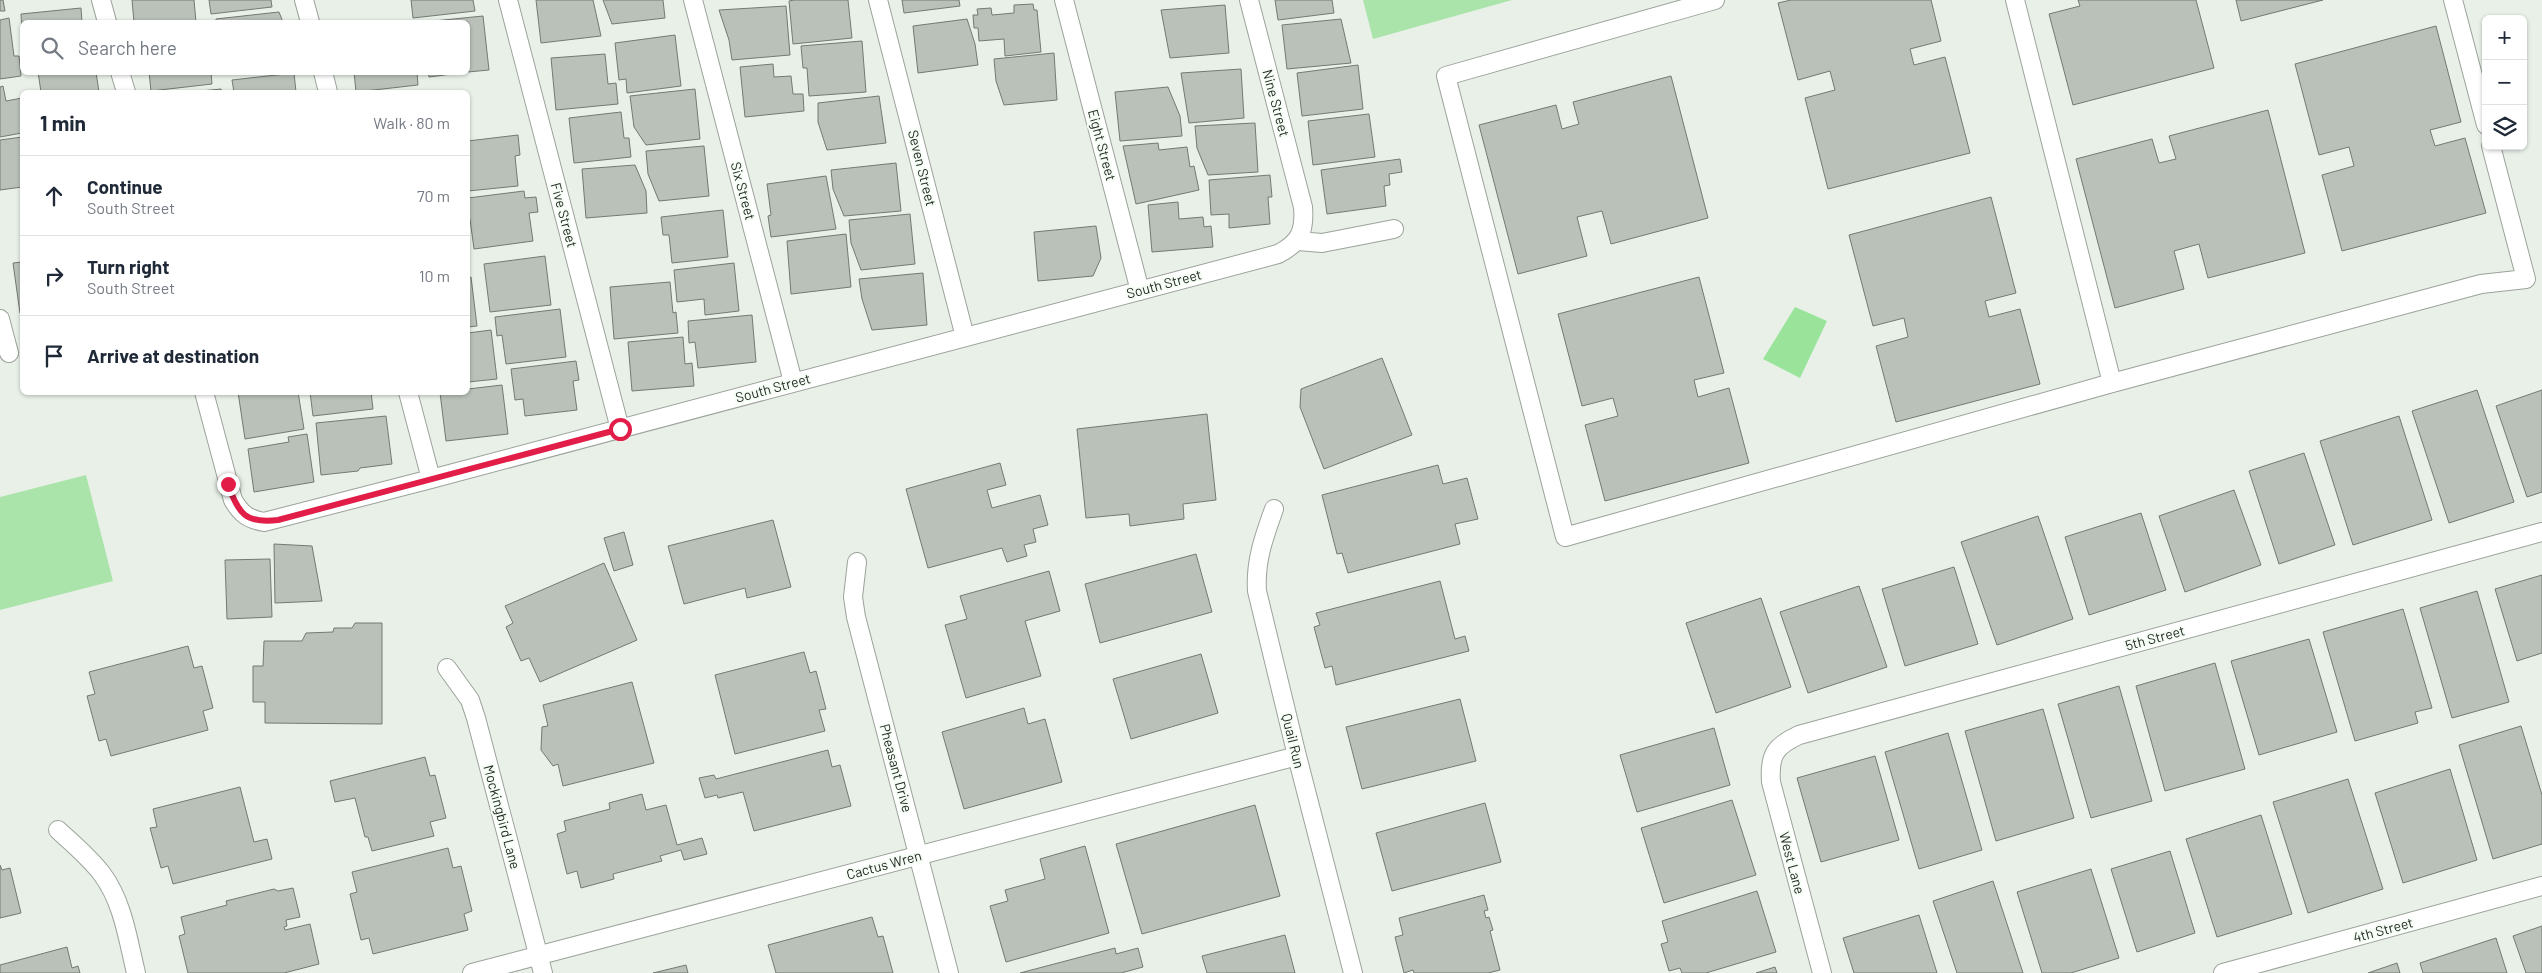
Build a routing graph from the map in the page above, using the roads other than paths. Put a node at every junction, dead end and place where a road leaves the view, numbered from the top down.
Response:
1 (102, 0) edge
2 (304, 0) edge
3 (508, 0) edge
4 (693, 0) edge
5 (878, 0) edge
6 (1064, 0) edge
7 (1249, 0) edge
8 (1715, 0) edge
9 (2015, 0) edge
10 (2453, 0) edge
11 (107, 20) edge
12 (309, 20) edge
13 (121, 75) edge
14 (324, 75) edge
15 (125, 90) edge
16 (328, 90) edge
17 (2482, 109) edge
18 (2492, 150) edge
19 (1394, 229) dead end
20 (1298, 241) junction
21 (1140, 291) junction
22 (0, 318) edge
23 (966, 337) junction
24 (10, 352) edge
25 (793, 382) junction
26 (2112, 383) junction
27 (205, 395) edge
28 (409, 395) edge
29 (620, 429) junction
30 (431, 480) junction
31 (1274, 509) dead end
32 (2542, 532) edge
33 (856, 562) dead end
34 (447, 668) dead end
35 (1774, 752) joint
36 (1297, 756) junction
37 (58, 830) dead end
38 (918, 856) junction
39 (2542, 886) edge
40 (539, 955) junction
41 (136, 973) edge
42 (472, 973) edge
43 (543, 973) edge
44 (949, 973) edge
45 (1354, 973) edge
46 (1822, 973) edge
47 (2223, 973) edge

1 - 11 lane
2 - 12 lane
3 - 29 lane, Five Street
4 - 25 lane, Six Street
5 - 23 lane, Seven Street
6 - 21 lane, Eight Street
7 - 20 lane, Nine Street
8 - 26 lane
9 - 26 lane
10 - 17 lane
13 - 15 lane
14 - 16 lane
18 - 26 lane
19 - 20 lane
20 - 21 lane, South Street
21 - 23 lane, South Street
22 - 24 lane
23 - 25 lane, South Street
25 - 29 lane, South Street
27 - 30 lane, South Street
28 - 30 lane
29 - 30 lane, South Street
31 - 36 lane, Quail Run
32 - 35 lane, 5th Street
33 - 38 lane, Pheasant Drive
34 - 40 lane, Mockingbird Lane
35 - 46 lane, West Lane
36 - 38 lane, Cactus Wren
36 - 45 lane, Quail Run
37 - 41 lane
38 - 40 lane, Cactus Wren
38 - 44 lane, Pheasant Drive
39 - 47 lane, 4th Street
40 - 42 lane, Cactus Wren
40 - 43 lane, Mockingbird Lane

